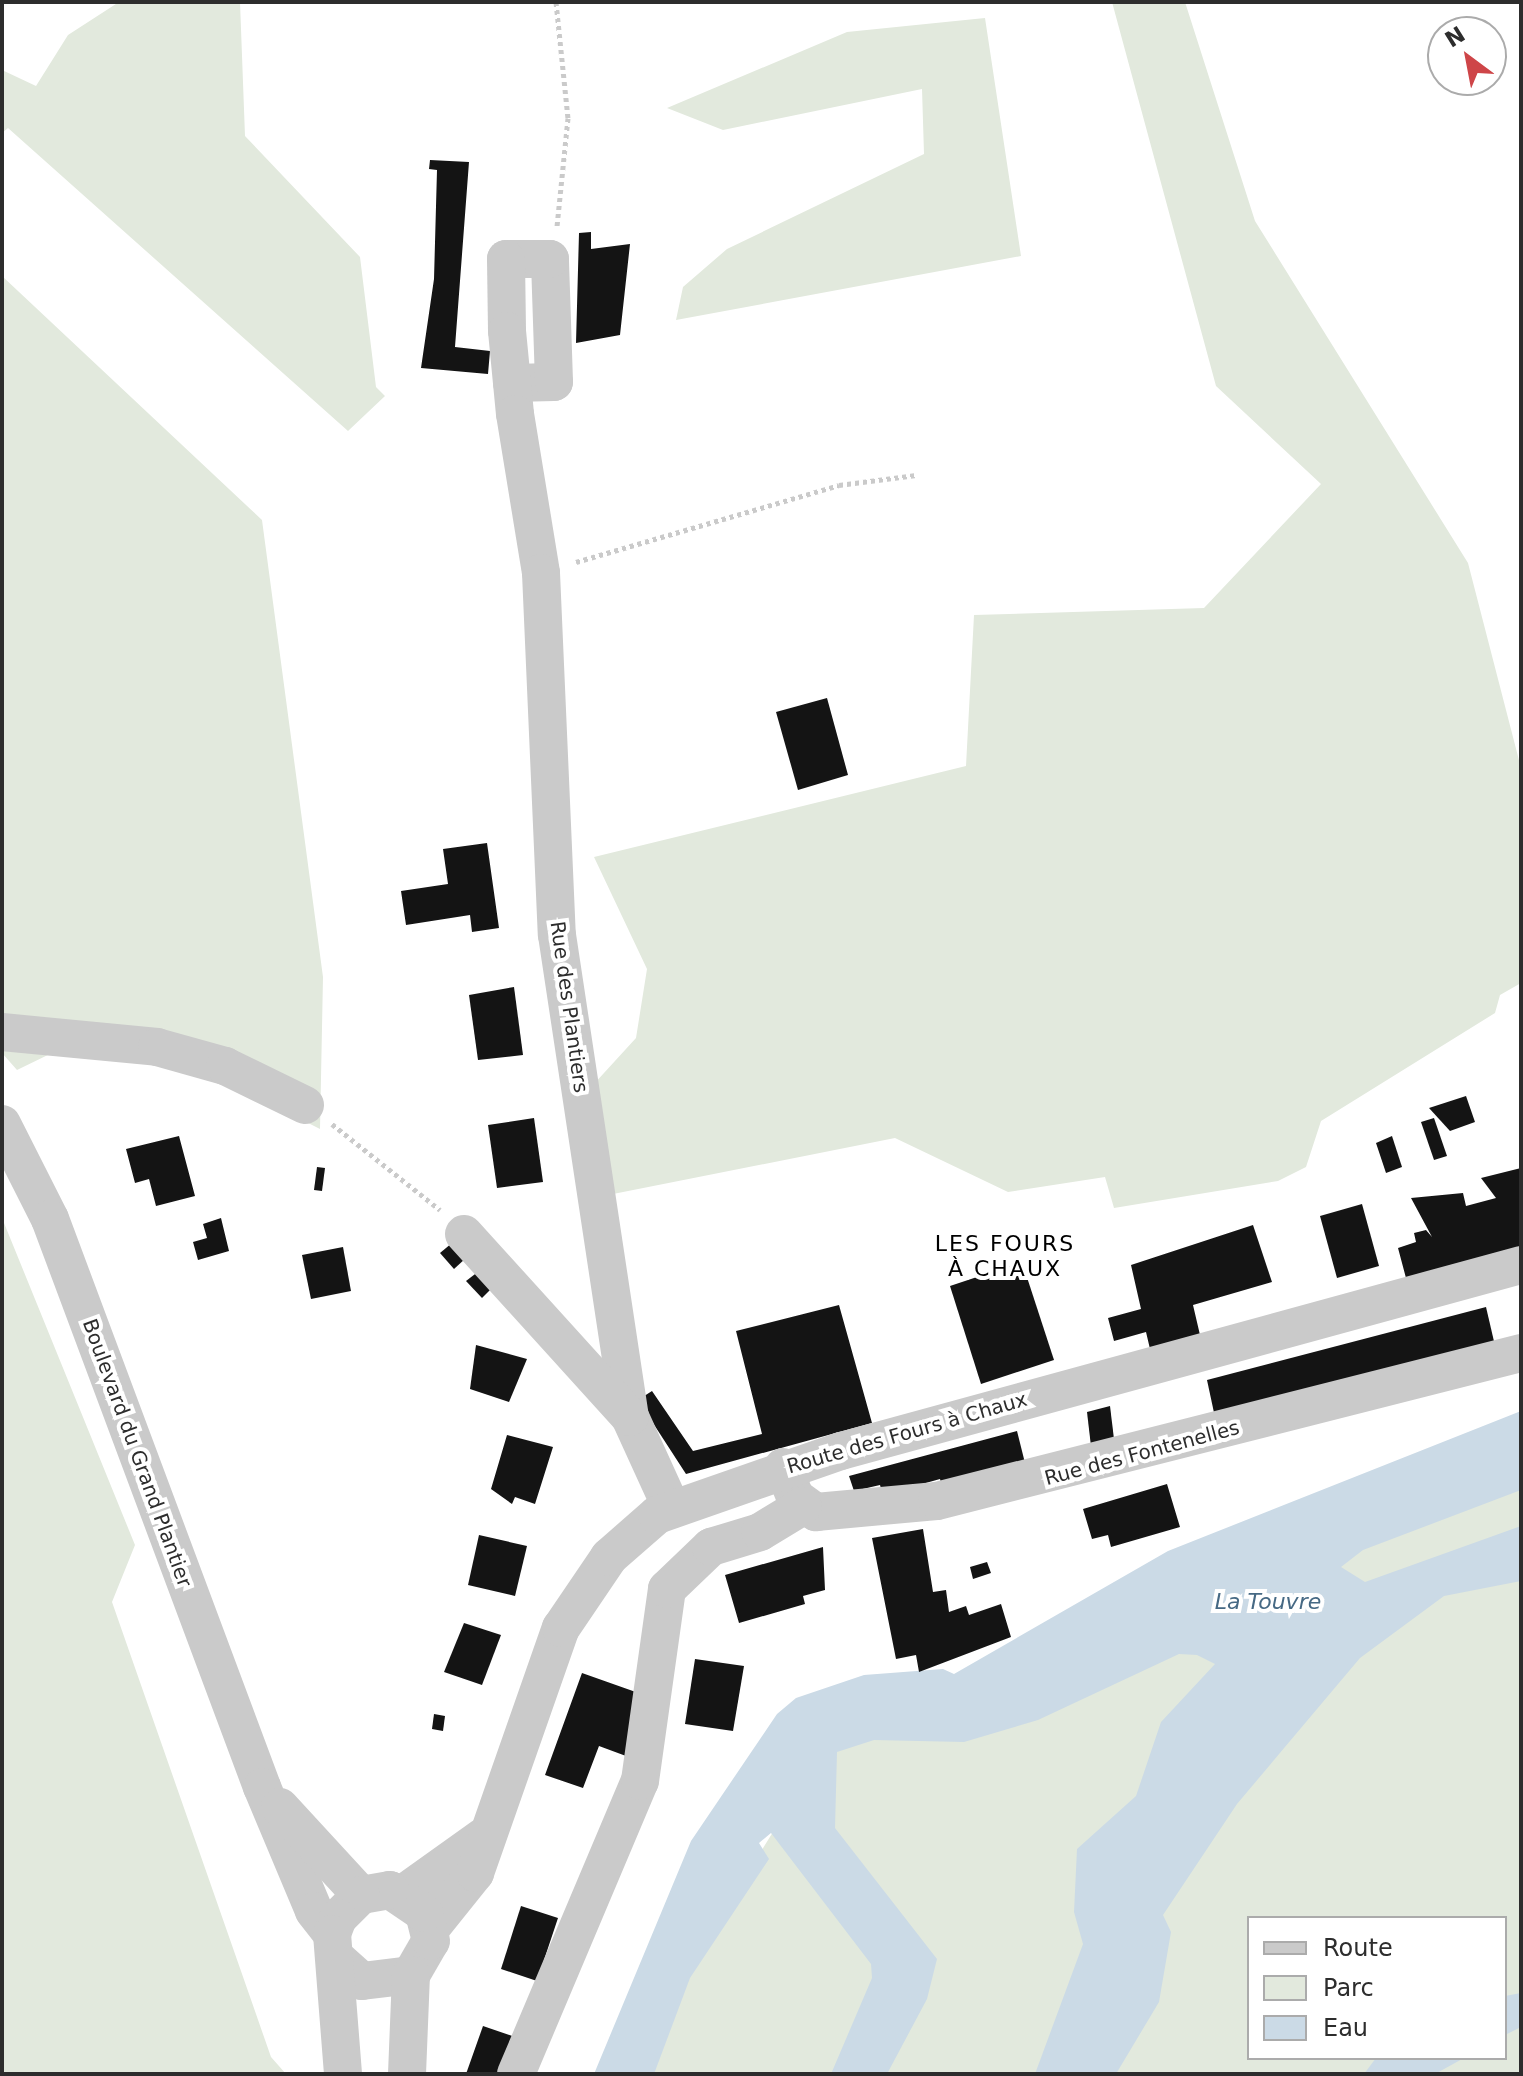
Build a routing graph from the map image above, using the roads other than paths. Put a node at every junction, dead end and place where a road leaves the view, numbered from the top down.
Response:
1 (550, 259) road end
2 (2, 1032) edge
3 (305, 1105) road end
4 (2, 1124) edge
5 (464, 1234) road end
6 (1521, 1265) edge
7 (1521, 1353) edge
8 (630, 1417) junction
9 (783, 1467) junction
10 (803, 1506) junction
11 (671, 1507) junction
12 (262, 1787) junction
13 (483, 1837) junction
14 (403, 1894) junction
15 (361, 1895) junction
16 (430, 1929) junction
17 (334, 1946) junction
18 (411, 1975) junction
19 (343, 2074) edge
20 (407, 2074) edge
21 (516, 2074) edge

1 - 8 street, Rue des Plantiers
2 - 3 street
4 - 12 street, Boulevard du Grand Plantier
5 - 8 street
6 - 9 street, Route des Fours à Chaux
7 - 10 street, Rue des Fontenelles
8 - 11 street, Rue des Plantiers
9 - 10 street
9 - 11 street, Route des Fours à Chaux
10 - 21 street
11 - 13 street, Route des Fours à Chaux
12 - 15 street, Boulevard du Grand Plantier
12 - 17 street, Boulevard du Grand Plantier
13 - 14 street
13 - 16 street, Route des Fours à Chaux
14 - 15 street
14 - 16 street
15 - 17 street
16 - 18 street, Route des Fours à Chaux
17 - 18 street
17 - 19 street
18 - 20 street, Route des Fours à Chaux

